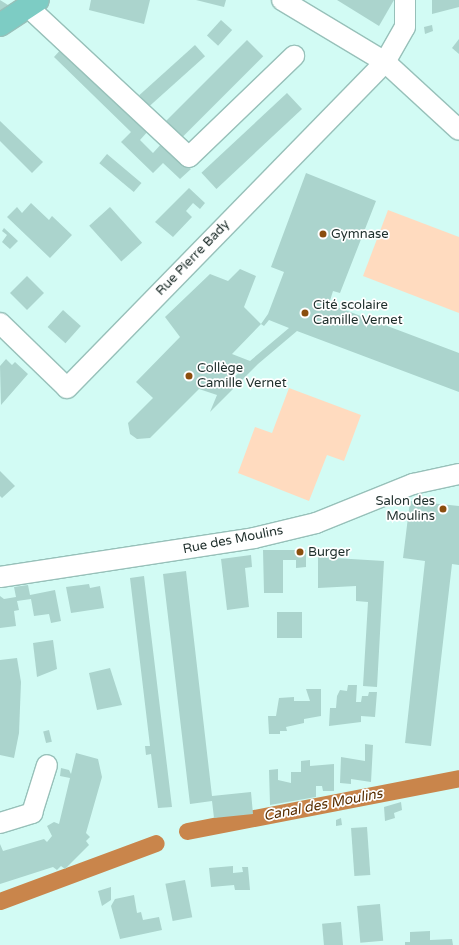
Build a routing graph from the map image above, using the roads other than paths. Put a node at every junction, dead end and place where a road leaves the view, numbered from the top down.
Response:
1 (282, 0) edge
2 (405, 0) edge
3 (32, 3) edge
4 (0, 25) edge
5 (294, 56) dead end
6 (385, 62) junction
7 (459, 130) edge
8 (0, 323) edge
9 (459, 474) edge
10 (0, 577) edge
11 (47, 765) dead end
12 (0, 823) edge

1 - 6 street
2 - 6 street, Rue Pierre Bady
3 - 4 main road
3 - 5 street
6 - 7 street
6 - 8 street, Rue Pierre Bady
9 - 10 street, Rue des Moulins
11 - 12 street

